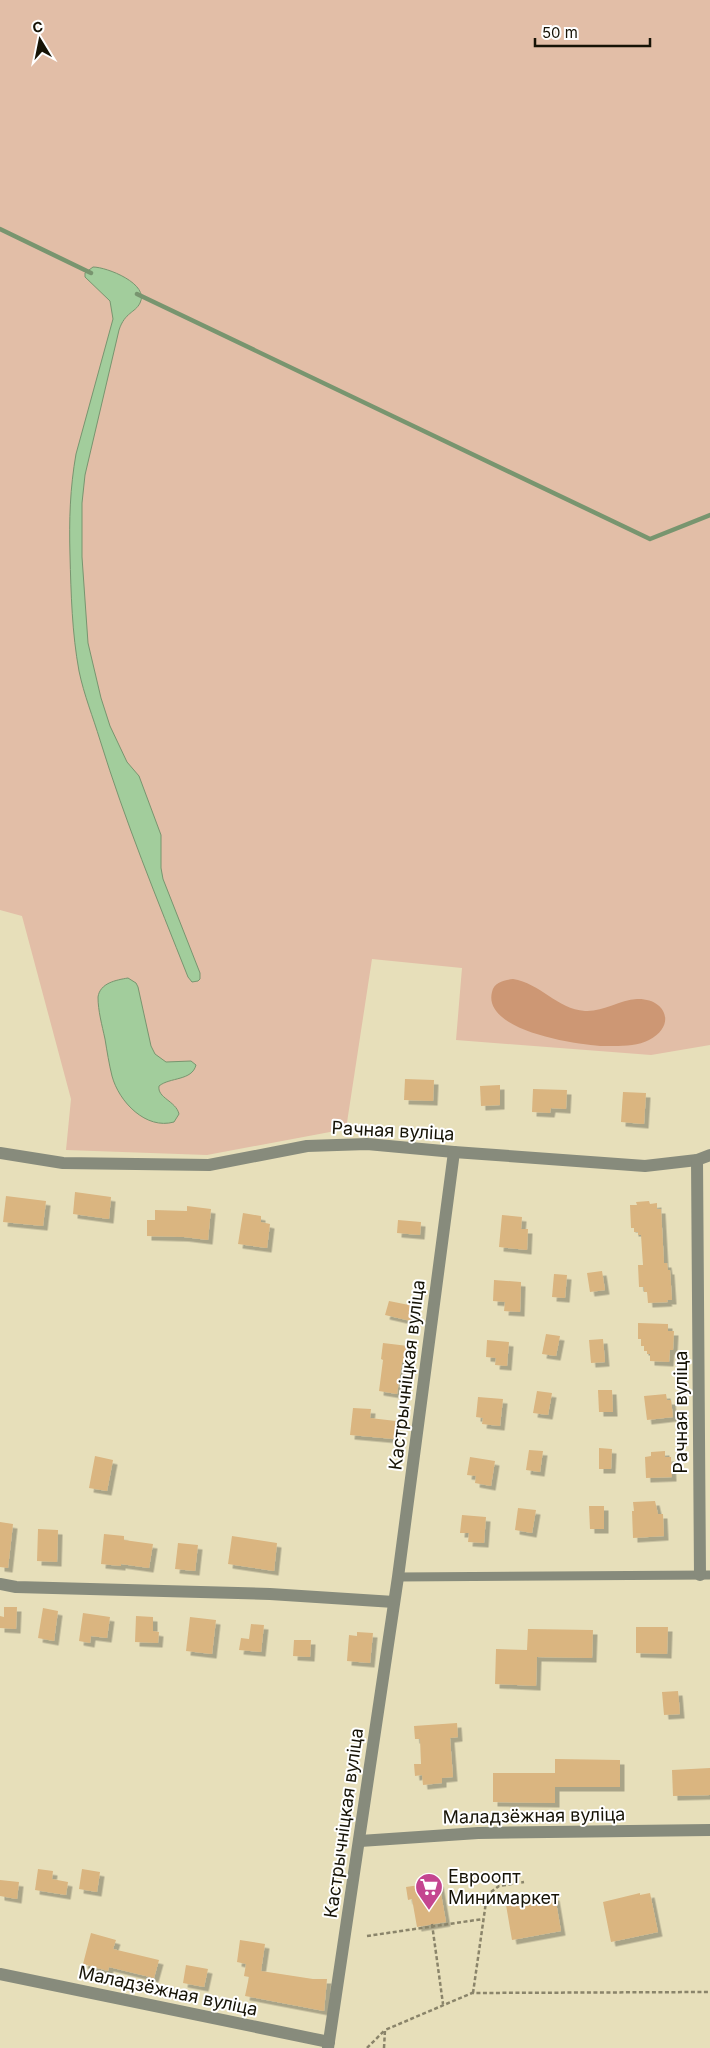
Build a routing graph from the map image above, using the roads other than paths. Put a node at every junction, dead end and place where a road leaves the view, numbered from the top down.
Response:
1 (454, 1152) junction
2 (0, 1154) edge
3 (710, 1155) edge
4 (697, 1160) junction
5 (705, 1574) edge
6 (398, 1577) junction
7 (0, 1584) edge
8 (394, 1602) junction
9 (710, 1830) edge
10 (360, 1842) junction
11 (0, 1974) edge
12 (328, 2045) edge

1 - 2 street, Рачная вуліца
1 - 4 street, Рачная вуліца
1 - 6 street, Кастрычніцкая вуліца
3 - 4 street, Рачная вуліца
4 - 5 street, Рачная вуліца
5 - 6 lane
6 - 8 street, Кастрычніцкая вуліца
7 - 8 street
8 - 10 street, Кастрычніцкая вуліца
9 - 10 street, Маладзёжная вуліца
10 - 12 street, Кастрычніцкая вуліца
11 - 12 street, Маладзёжная вуліца

